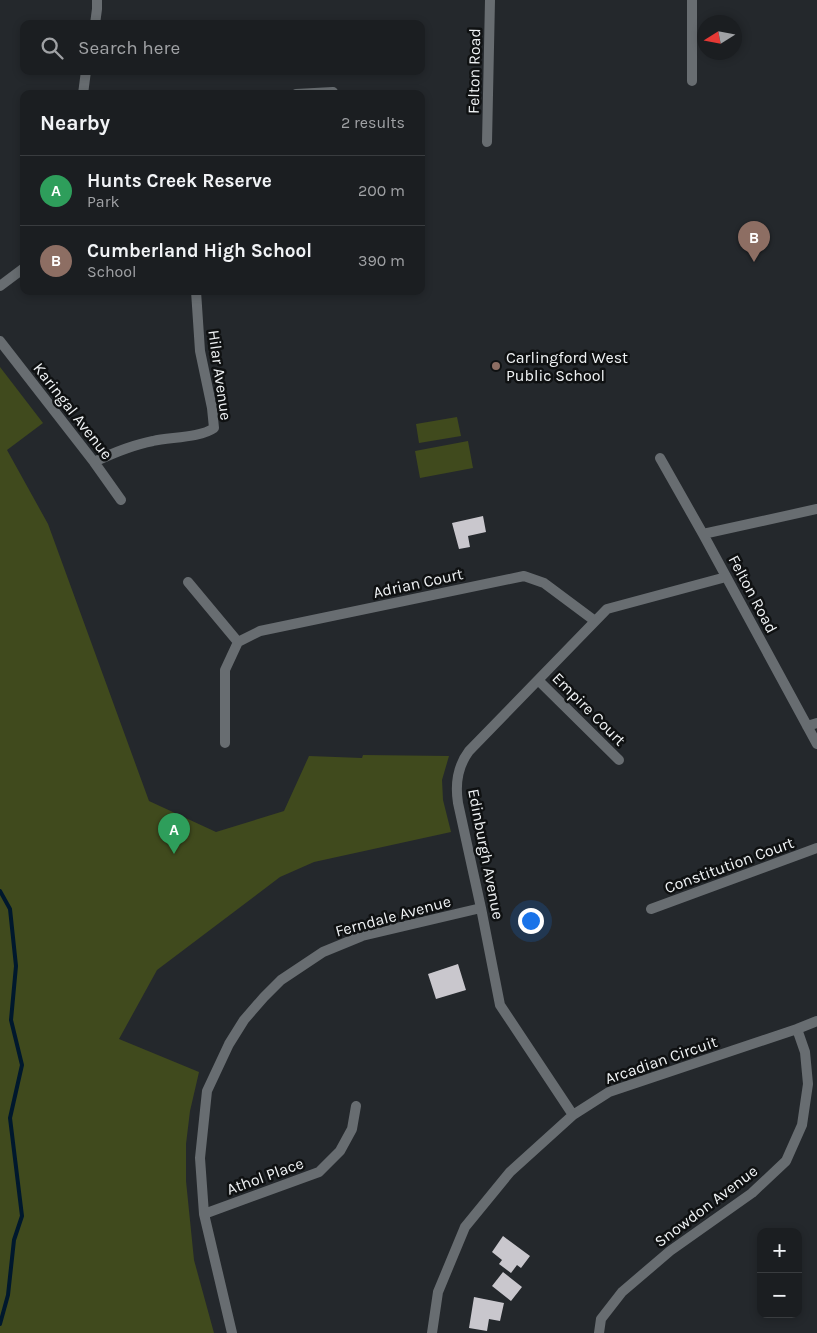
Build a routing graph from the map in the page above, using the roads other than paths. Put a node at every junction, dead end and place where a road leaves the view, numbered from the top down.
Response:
1 (96, 0) edge
2 (490, 0) edge
3 (692, 0) edge
4 (96, 20) edge
5 (85, 75) edge
6 (692, 81) dead end
7 (84, 90) edge
8 (487, 142) dead end
9 (20, 271) edge
10 (0, 286) edge
11 (196, 295) edge
12 (0, 341) edge
13 (660, 458) dead end
14 (94, 462) junction
15 (121, 500) dead end
16 (817, 510) edge
17 (703, 534) junction
18 (726, 577) junction
19 (188, 582) dead end
20 (595, 621) junction
21 (238, 642) junction
22 (538, 680) junction
23 (812, 724) edge
24 (225, 743) dead end
25 (817, 744) edge
26 (619, 760) dead end
27 (817, 848) edge
28 (481, 908) junction
29 (650, 910) dead end
30 (817, 1021) edge
31 (797, 1029) junction
32 (356, 1106) dead end
33 (573, 1115) junction
34 (204, 1214) junction
35 (232, 1333) edge
36 (432, 1333) edge
37 (599, 1333) edge

1 - 4 street
2 - 8 street, Felton Road
3 - 6 street
5 - 7 street
9 - 10 street
11 - 14 street, Hilar Avenue
12 - 14 street, Karingal Avenue
13 - 17 street, Felton Road
14 - 15 street, Karingal Avenue
16 - 17 street
17 - 18 street, Felton Road
18 - 20 street, Edinburgh Avenue
18 - 23 street, Felton Road
19 - 21 street
20 - 21 street, Adrian Court
20 - 22 street, Edinburgh Avenue
21 - 24 street
22 - 26 street, Empire Court
22 - 28 street, Edinburgh Avenue
23 - 25 street, Felton Road
27 - 29 street, Constitution Court
28 - 33 street, Edinburgh Avenue
28 - 34 street, Ferndale Avenue
30 - 31 street, Arcadian Circuit
31 - 33 street, Arcadian Circuit
31 - 37 street, Snowdon Avenue
32 - 34 street, Athol Place
33 - 36 street, Arcadian Circuit
34 - 35 street, Ferndale Avenue

